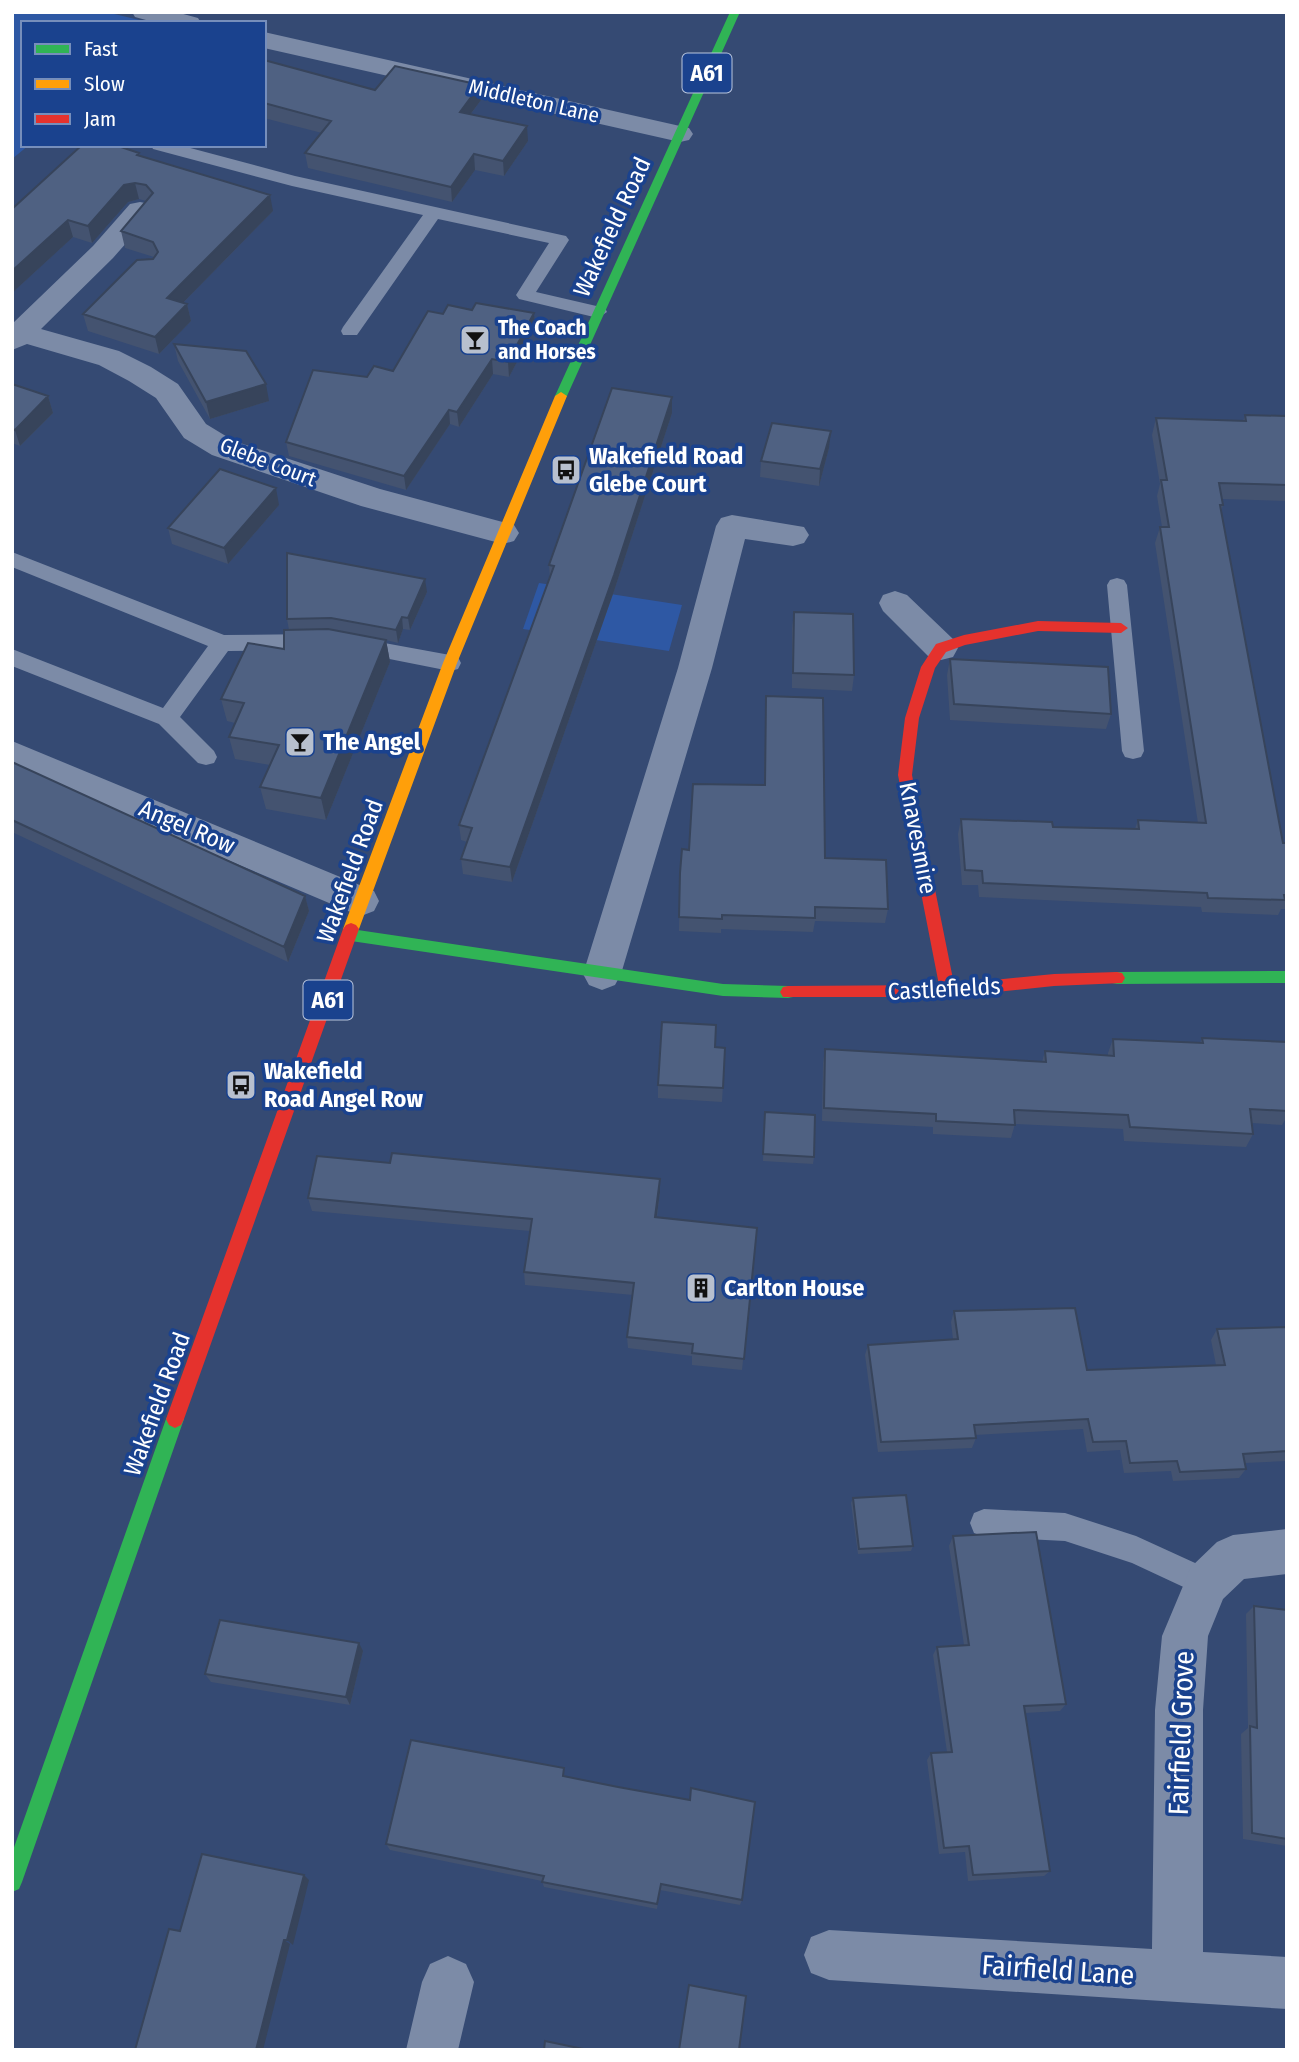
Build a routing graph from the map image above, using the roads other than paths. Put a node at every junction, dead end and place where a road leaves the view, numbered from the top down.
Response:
1 (144, 12) edge
2 (735, 12) edge
3 (181, 21) edge
4 (266, 40) edge
5 (680, 134) junction
6 (166, 147) edge
7 (140, 210) edge
8 (434, 212) junction
9 (103, 252) junction
10 (135, 263) edge
11 (598, 312) junction
12 (350, 331) dead end
13 (16, 336) edge
14 (503, 533) junction
15 (793, 535) dead end
16 (12, 559) edge
17 (1117, 585) dead end
18 (895, 603) dead end
19 (1121, 628) junction
20 (222, 643) junction
21 (941, 648) junction
22 (12, 657) edge
23 (450, 663) junction
24 (167, 718) junction
25 (1133, 751) dead end
26 (12, 754) edge
27 (206, 757) dead end
28 (361, 901) junction
29 (351, 934) junction
30 (602, 974) junction
31 (1287, 978) edge
32 (948, 992) junction
33 (984, 1523) dead end
34 (1287, 1551) edge
35 (1207, 1583) junction
36 (12, 1882) edge
37 (829, 1955) dead end
38 (1177, 1978) junction
39 (447, 1982) dead end
40 (1287, 1983) edge
41 (432, 2050) edge

1 - 3 street
2 - 5 main road, Wakefield Road / A61
4 - 5 street, Middleton Lane
5 - 11 main road, Wakefield Road / A61
6 - 8 lane
7 - 9 street, Glebe Court
8 - 11 lane
8 - 12 lane
9 - 10 street
9 - 13 street, Glebe Court
11 - 14 main road, Wakefield Road / A61
13 - 14 street, Glebe Court
14 - 23 main road, Wakefield Road / A61
15 - 30 street
16 - 20 lane
17 - 19 lane
18 - 21 street
19 - 21 main road
19 - 25 lane
20 - 23 lane
20 - 24 lane
21 - 32 main road, Knavesmire
22 - 24 lane
23 - 28 main road, Wakefield Road / A61
24 - 27 lane
26 - 28 street, Angel Row
28 - 29 main road, Wakefield Road / A61
29 - 30 main road, Castlefields
29 - 36 main road, Wakefield Road / A61
30 - 32 main road, Castlefields
31 - 32 main road, Castlefields
33 - 35 lane
34 - 35 street, Fairfield Grove
35 - 38 street, Fairfield Grove
37 - 38 street, Fairfield Lane
38 - 40 street, Fairfield Lane
39 - 41 street

